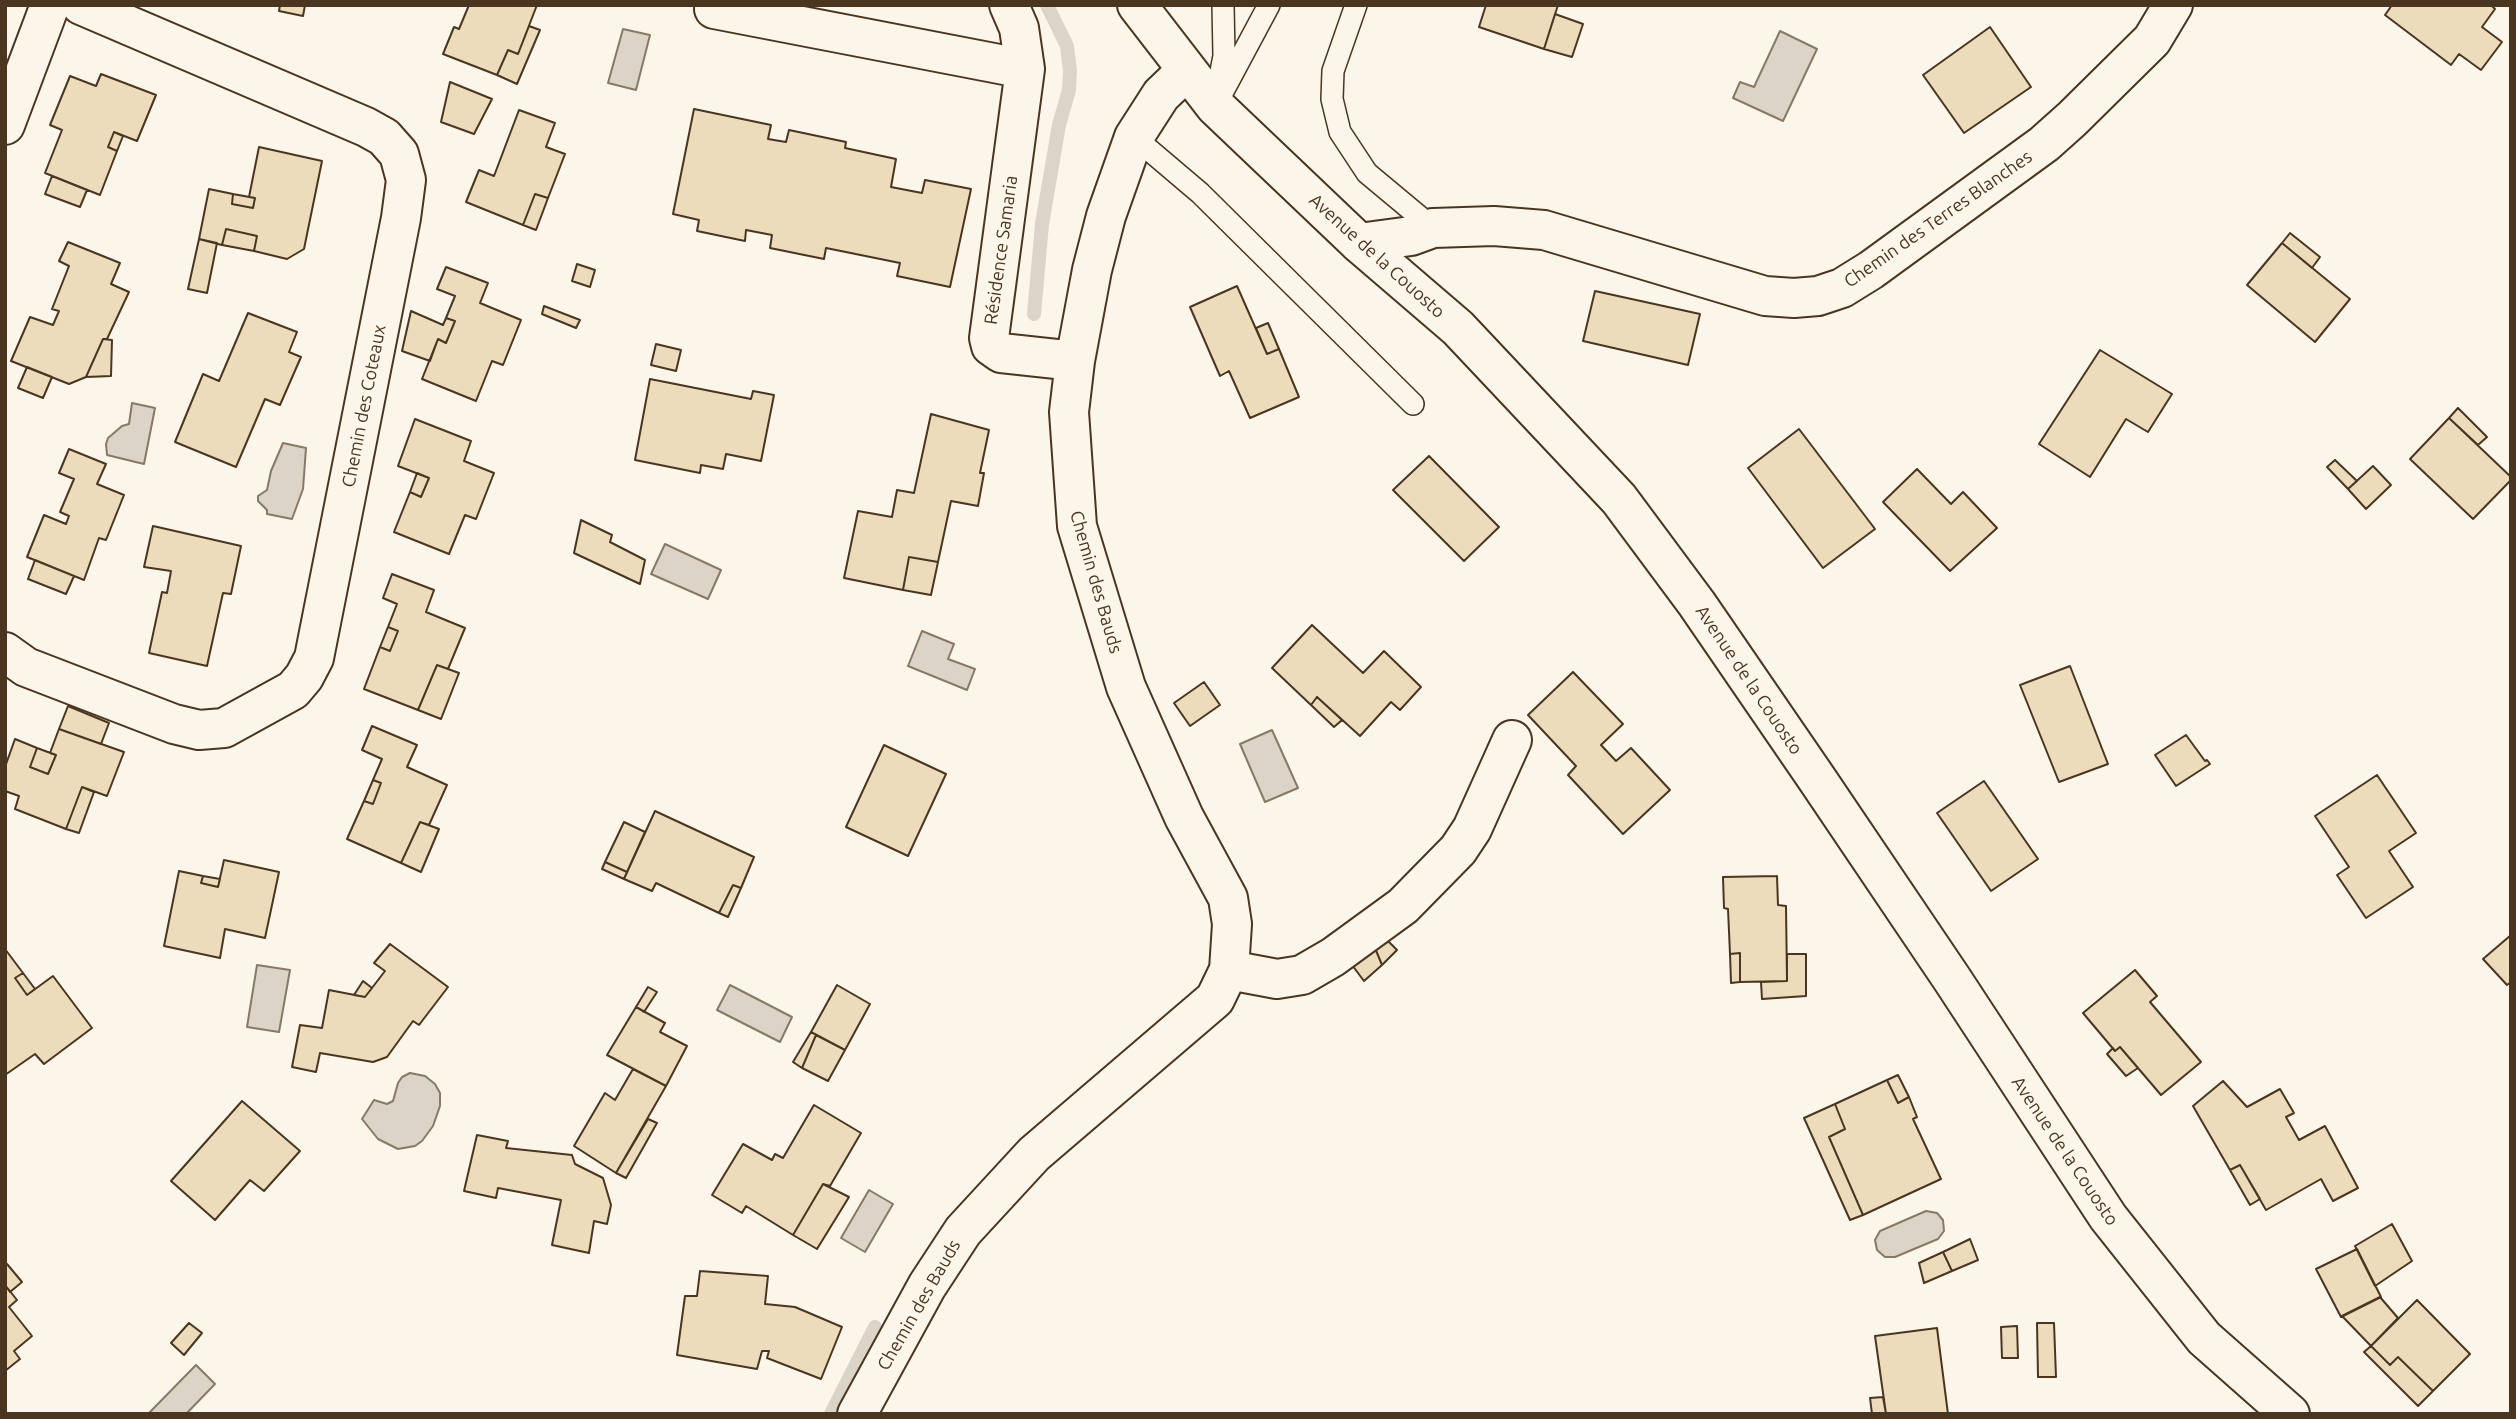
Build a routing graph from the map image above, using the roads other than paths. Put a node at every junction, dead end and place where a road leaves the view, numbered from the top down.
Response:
1 (50, 5) edge
2 (82, 5) edge
3 (1009, 5) edge
4 (1136, 5) edge
5 (1223, 5) edge
6 (1269, 5) edge
7 (1356, 5) edge
8 (2173, 5) edge
9 (714, 9) dead end
10 (1025, 69) junction
11 (1186, 71) junction
12 (1215, 106) junction
13 (5, 125) edge
14 (1133, 137) junction
15 (1433, 228) junction
16 (1359, 243) junction
17 (1074, 361) junction
18 (1413, 404) dead end
19 (5, 652) edge
20 (1511, 740) dead end
21 (1230, 970) junction
22 (857, 1414) edge
23 (2290, 1414) edge

1 - 13 street
2 - 19 street, Chemin des Coteaux
3 - 10 street, Résidence Samaria
4 - 11 street, Avenue de la Couosto
5 - 12 lane
6 - 12 lane
7 - 15 lane
8 - 15 street, Chemin des Terres Blanches
9 - 10 street
10 - 17 street, Résidence Samaria
11 - 12 street, Avenue de la Couosto
11 - 14 street, Chemin des Bauds
12 - 16 street, Avenue de la Couosto
14 - 17 street, Chemin des Bauds
14 - 18 lane
15 - 16 street, Chemin des Terres Blanches
16 - 23 street, Avenue de la Couosto
17 - 21 street, Chemin des Bauds
20 - 21 street
21 - 22 street, Chemin des Bauds

